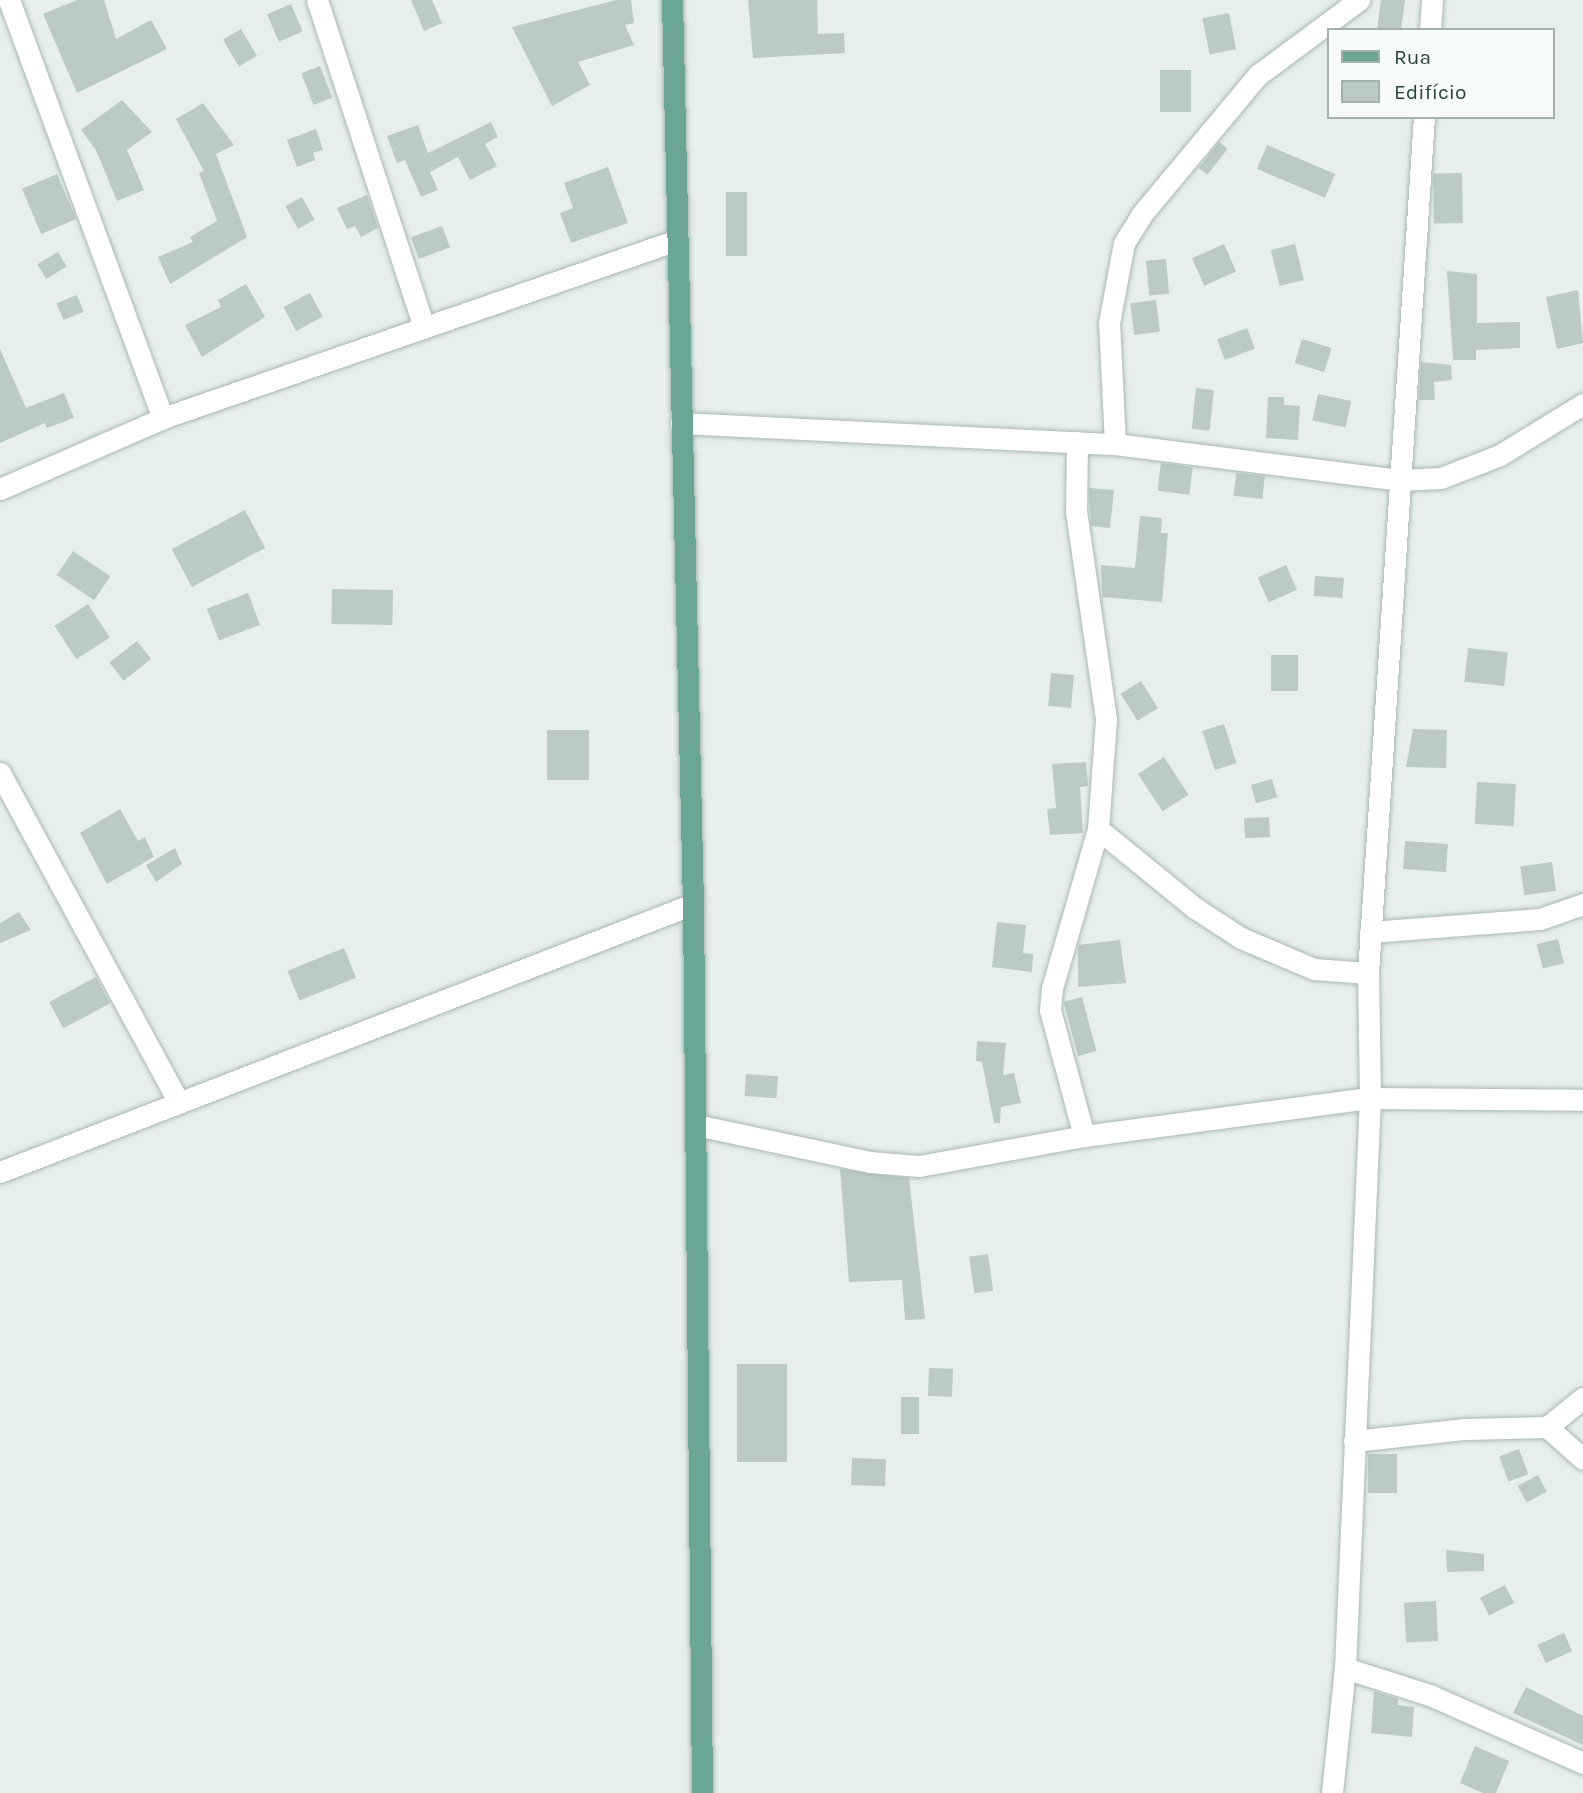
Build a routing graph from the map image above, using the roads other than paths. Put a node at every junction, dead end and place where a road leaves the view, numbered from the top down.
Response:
1 (9, 0) edge
2 (317, 0) edge
3 (672, 0) edge
4 (1359, 0) edge
5 (1429, 1) edge
6 (1430, 28) edge
7 (1424, 119) edge
8 (677, 240) junction
9 (423, 326) junction
10 (1583, 404) edge
11 (163, 418) junction
12 (681, 423) junction
13 (1077, 442) junction
14 (1115, 444) junction
15 (1398, 480) junction
16 (0, 489) edge
17 (0, 773) edge
18 (1098, 829) junction
19 (693, 904) junction
20 (1583, 904) edge
21 (1370, 932) junction
22 (1368, 973) junction
23 (1370, 1098) junction
24 (1583, 1100) edge
25 (179, 1103) junction
26 (696, 1125) junction
27 (1084, 1136) junction
28 (0, 1172) edge
29 (1583, 1398) edge
30 (1547, 1427) junction
31 (1354, 1441) junction
32 (1583, 1459) edge
33 (1345, 1668) junction
34 (1583, 1763) edge
35 (702, 1793) edge
36 (1332, 1793) edge

1 - 11 street
2 - 9 street
3 - 8 main road
4 - 14 street
5 - 6 street
7 - 15 street
8 - 9 street
8 - 12 main road
9 - 11 street
10 - 15 street
11 - 16 street
12 - 13 street
12 - 19 main road
13 - 14 street
13 - 18 street
14 - 15 street
15 - 21 street
17 - 25 street
18 - 22 street
18 - 27 street
19 - 25 street
19 - 26 main road
20 - 21 street
21 - 22 street
22 - 23 street
23 - 24 street
23 - 27 street
23 - 31 street
25 - 28 street
26 - 27 street
26 - 35 main road
29 - 30 street
30 - 31 street
30 - 32 street
31 - 33 street
33 - 34 street
33 - 36 street

